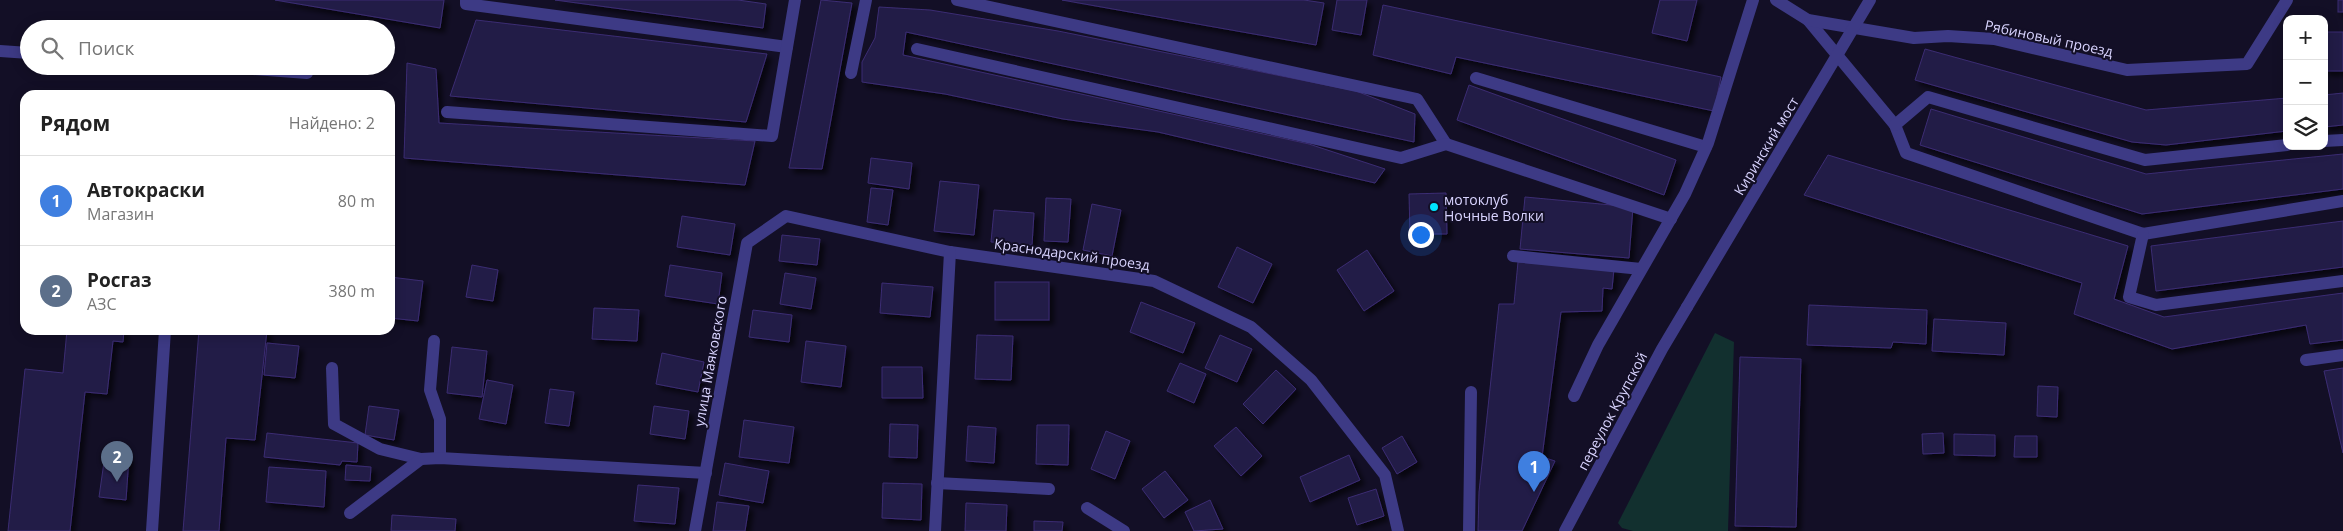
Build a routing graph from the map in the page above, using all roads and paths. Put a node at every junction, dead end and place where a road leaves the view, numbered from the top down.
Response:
1 (466, 0) edge
2 (795, 0) edge
3 (866, 0) edge
4 (957, 0) edge
5 (1753, 0) edge
6 (1776, 0) edge
7 (1870, 0) edge
8 (2287, 0) edge
9 (1808, 20) junction
10 (787, 47) junction
11 (917, 49) dead end
12 (0, 51) edge
13 (20, 52) edge
14 (850, 73) dead end
15 (1476, 78) dead end
16 (447, 112) dead end
17 (1895, 125) junction
18 (2343, 140) edge
19 (2328, 141) edge
20 (1446, 144) junction
21 (2283, 145) edge
22 (1706, 147) junction
23 (2343, 201) edge
24 (786, 216) joint
25 (1670, 219) junction
26 (2143, 234) junction
27 (950, 252) junction
28 (1513, 256) dead end
29 (1642, 269) junction
30 (2343, 280) edge
31 (1687, 306) joint
32 (165, 335) edge
33 (434, 341) dead end
34 (2343, 355) edge
35 (2306, 360) dead end
36 (332, 368) dead end
37 (1471, 392) dead end
38 (1574, 396) dead end
39 (440, 458) junction
40 (421, 459) junction
41 (706, 473) junction
42 (936, 483) junction
43 (1049, 489) dead end
44 (1087, 508) dead end
45 (350, 512) dead end
46 (152, 531) edge
47 (695, 531) edge
48 (935, 531) edge
49 (1124, 531) edge
50 (1398, 531) edge
51 (1469, 531) edge
52 (1565, 531) edge

1 - 10 street
2 - 10 street
3 - 14 street
4 - 20 street
5 - 22 street
6 - 9 street, Рябиновый проезд
7 - 31 street, Киринский мост, bridge
8 - 9 street, Рябиновый проезд
9 - 17 street
10 - 16 street
11 - 20 street
12 - 13 street
15 - 22 street
17 - 21 street
17 - 26 street
18 - 19 street
20 - 25 street
22 - 25 street
23 - 26 street
24 - 27 street, Краснодарский проезд
24 - 41 street, улица Маяковского
25 - 29 street
26 - 30 street
27 - 42 street
27 - 50 street, Краснодарский проезд
28 - 29 street
29 - 38 street
31 - 52 street, переулок Крупской
32 - 46 street
33 - 39 street
34 - 35 street
36 - 40 street
37 - 51 street
39 - 40 street
39 - 41 street
40 - 45 street
41 - 47 street, улица Маяковского
42 - 43 street
42 - 48 street
44 - 49 street

